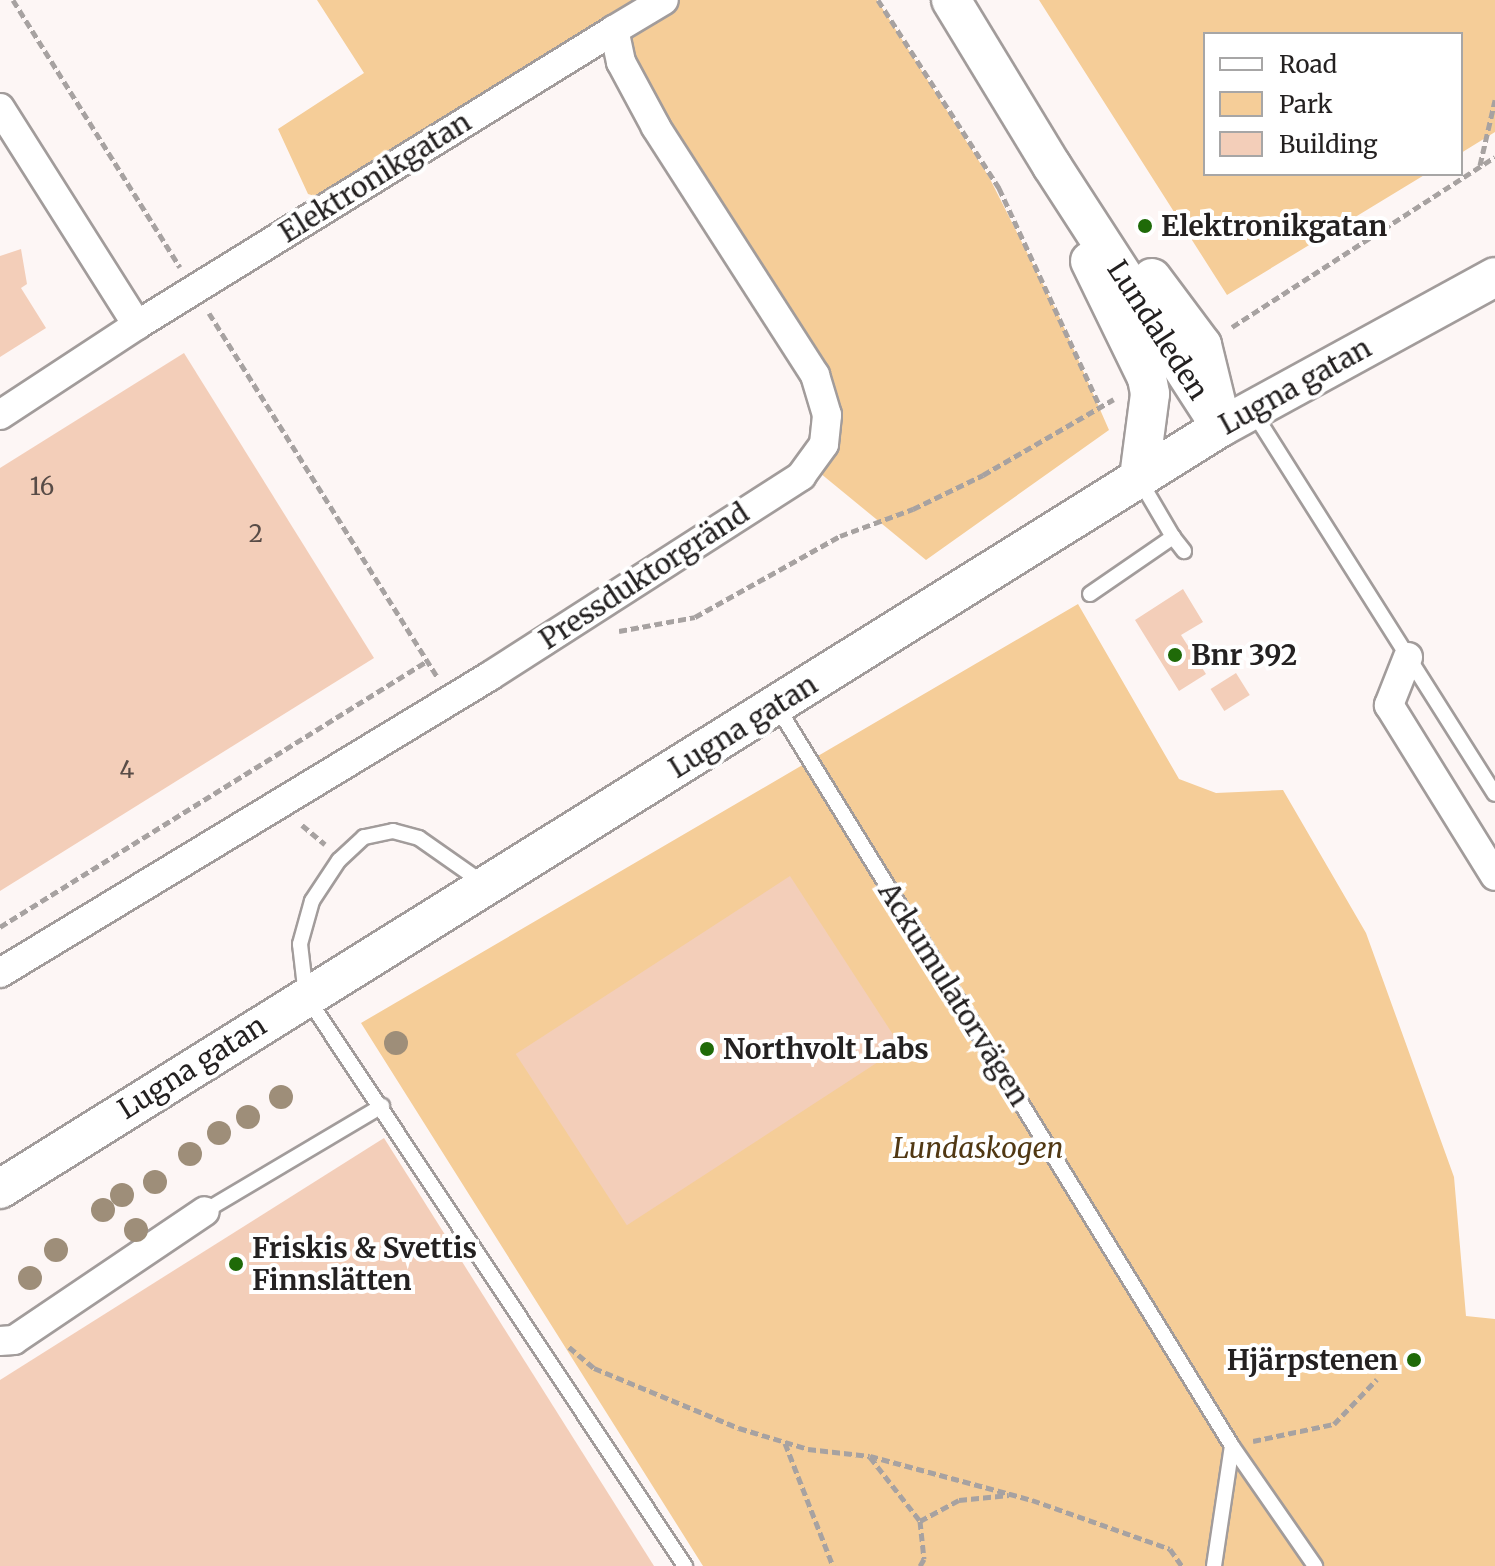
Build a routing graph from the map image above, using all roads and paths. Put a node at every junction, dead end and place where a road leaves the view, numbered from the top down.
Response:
1 (13, 0) edge
2 (664, 0) edge
3 (878, 0) edge
4 (951, 0) edge
5 (614, 30) junction
6 (1495, 100) edge
7 (0, 108) edge
8 (1495, 157) edge
9 (1052, 166) junction
10 (1480, 166) junction
11 (1495, 277) edge
12 (194, 289) junction
13 (137, 325) junction
14 (1221, 334) dead end
15 (0, 415) edge
16 (1237, 418) junction
17 (1139, 478) junction
18 (1173, 537) junction
19 (1184, 551) dead end
20 (1090, 594) dead end
21 (607, 633) dead end
22 (1408, 657) junction
23 (776, 705) junction
24 (1495, 794) edge
25 (302, 824) dead end
26 (327, 847) dead end
27 (1495, 876) edge
28 (489, 887) junction
29 (0, 927) edge
30 (0, 973) edge
31 (306, 996) junction
32 (382, 1106) junction
33 (0, 1189) edge
34 (205, 1211) joint
35 (560, 1339) dead end
36 (0, 1341) edge
37 (1377, 1379) dead end
38 (784, 1442) junction
39 (1232, 1446) junction
40 (870, 1456) junction
41 (1015, 1495) junction
42 (920, 1521) junction
43 (685, 1566) edge
44 (833, 1566) edge
45 (920, 1566) edge
46 (1182, 1566) edge
47 (1214, 1566) edge
48 (1315, 1566) edge

1 - 12 path
2 - 5 street
3 - 21 path
4 - 9 main road, Lundaleden
5 - 12 street, Elektronikgatan
5 - 30 street, Pressduktorgränd
6 - 10 path
7 - 13 street
8 - 10 path
9 - 16 main road, Lundaleden
9 - 17 main road, Lundaleden
10 - 14 path
11 - 16 main road, Lugna gatan
12 - 13 street, Elektronikgatan
12 - 29 path
13 - 15 street, Elektronikgatan
16 - 17 main road, Lugna gatan
16 - 22 lane, Lundaleden
17 - 18 lane
17 - 23 main road, Lugna gatan
18 - 19 lane
18 - 20 lane
22 - 24 lane, Lundaleden
22 - 27 street
23 - 28 main road, Lugna gatan
23 - 39 lane, Ackumulatorvägen
25 - 26 path
28 - 31 main road, Lugna gatan
28 - 31 lane
31 - 32 lane
31 - 33 main road, Lugna gatan
32 - 34 lane
32 - 43 lane
34 - 36 street
35 - 38 path
37 - 39 path
38 - 40 path
38 - 44 path
39 - 47 lane
39 - 48 lane, Ackumulatorvägen
40 - 41 path
40 - 42 path
41 - 42 path
41 - 46 path
42 - 45 path

